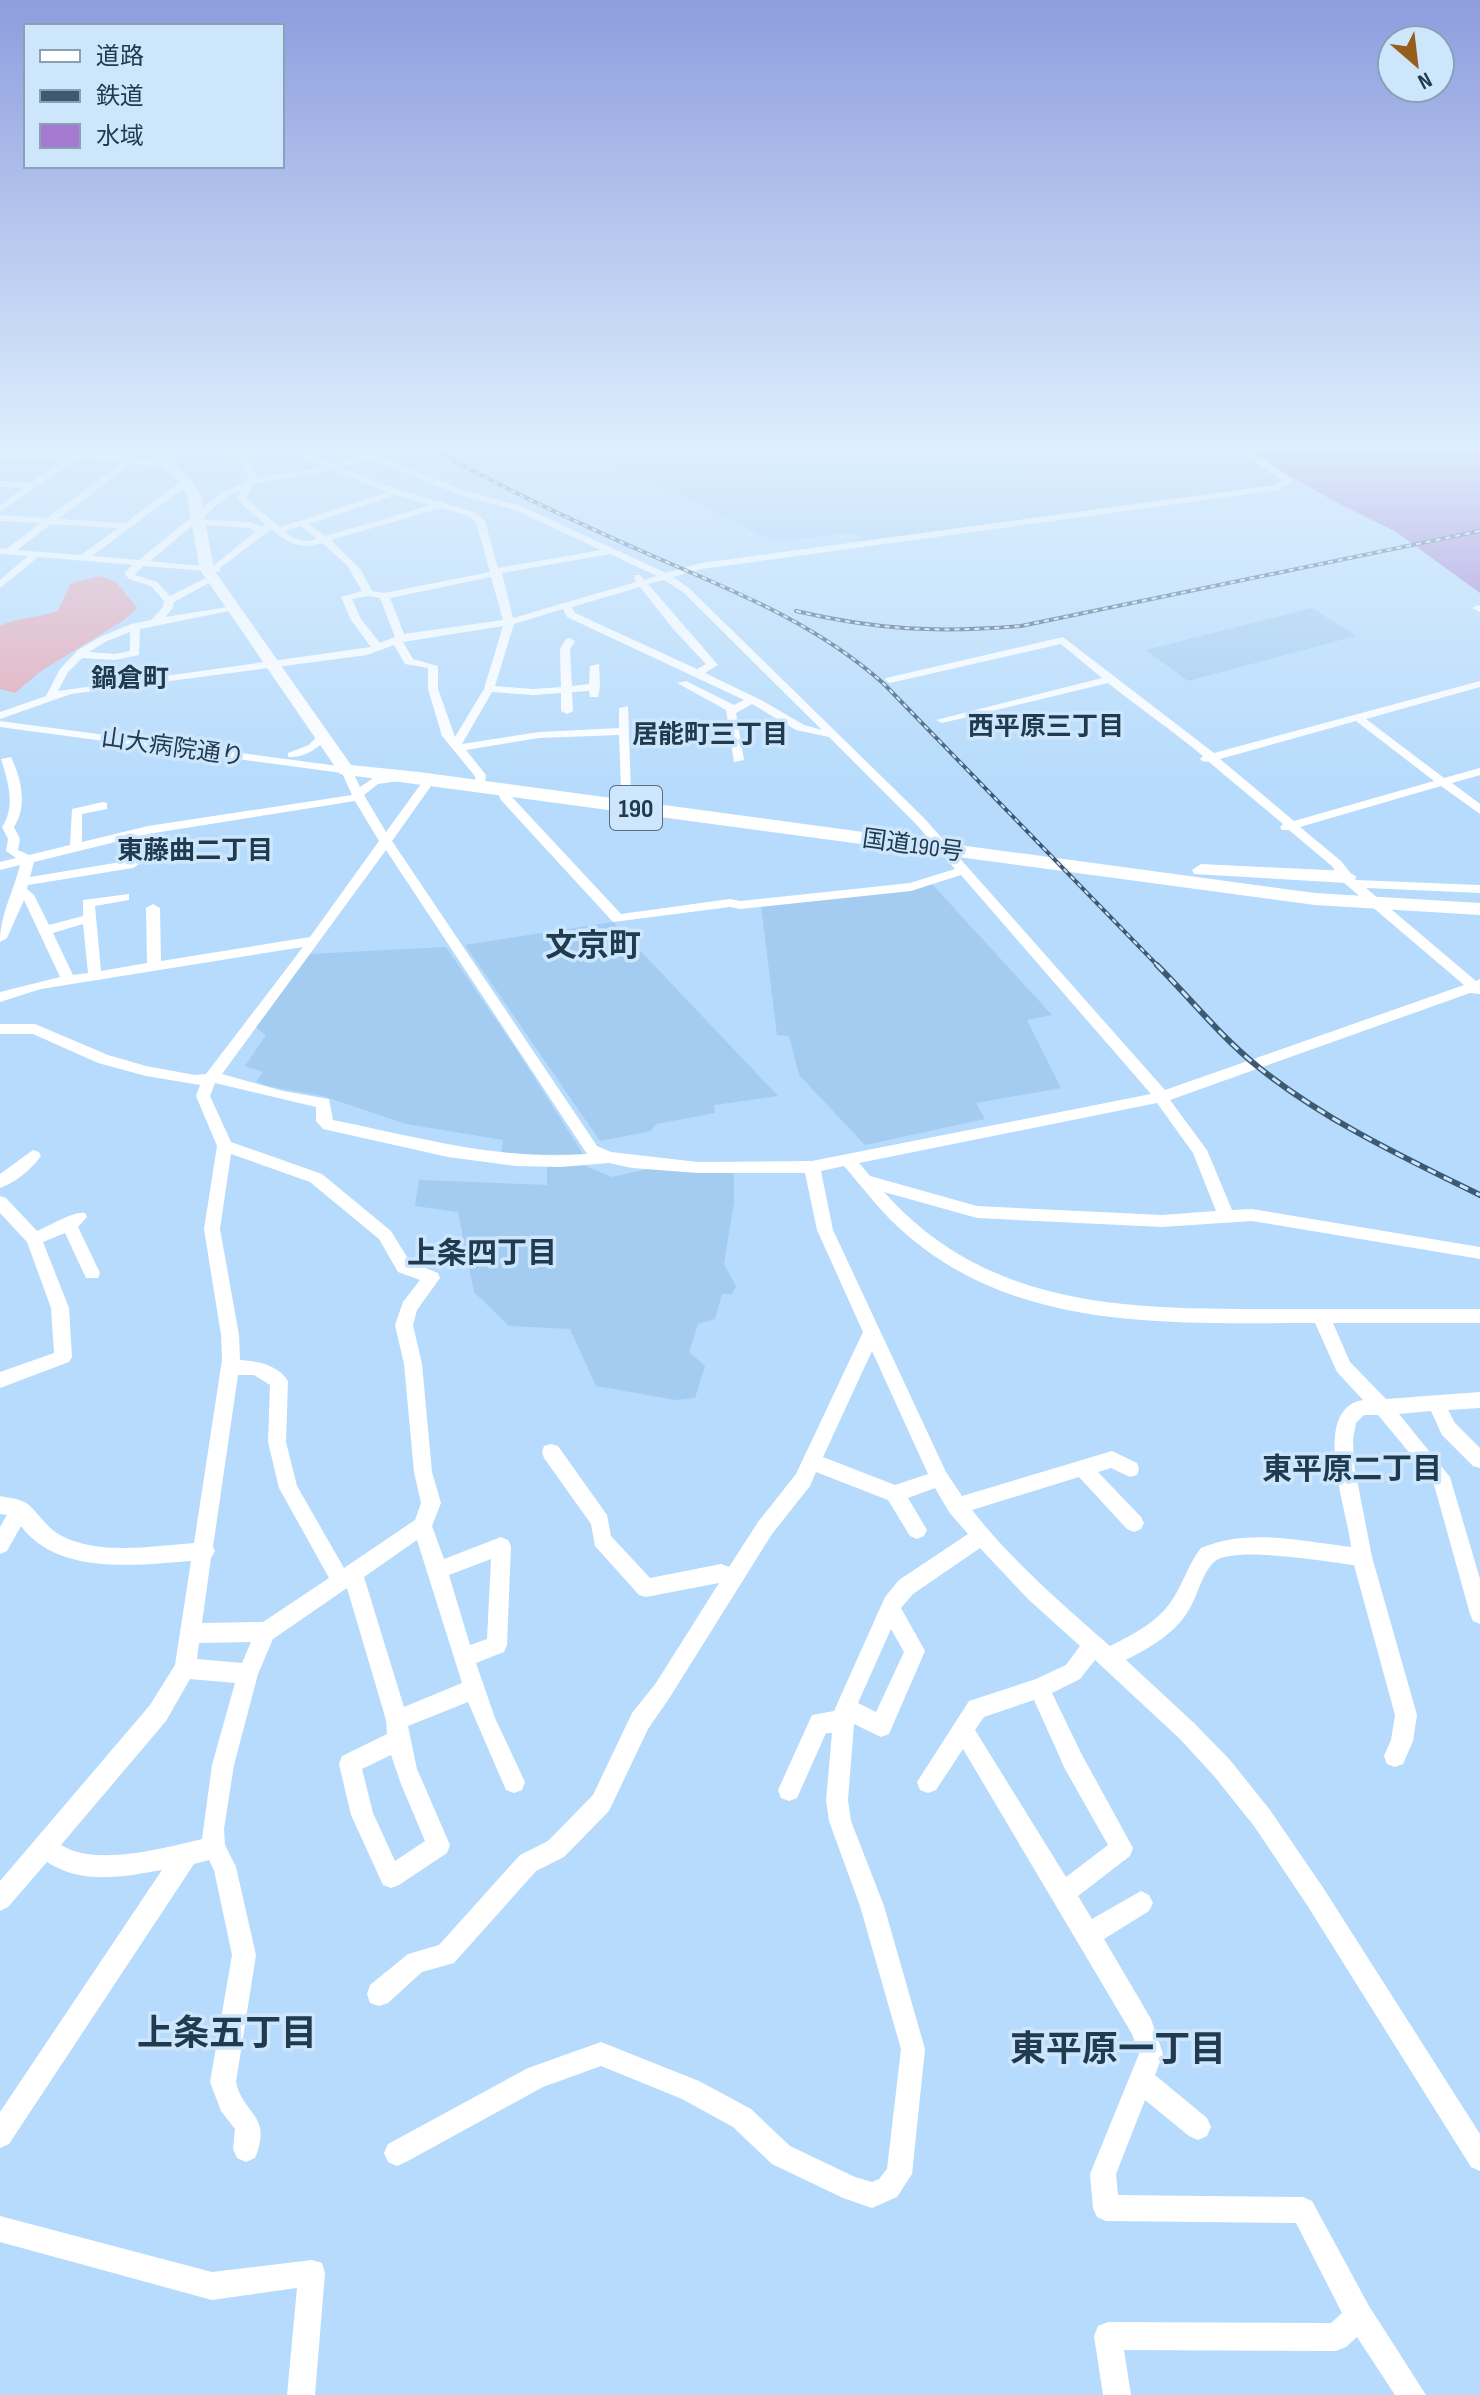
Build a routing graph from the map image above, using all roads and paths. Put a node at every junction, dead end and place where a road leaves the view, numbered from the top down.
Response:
1 (23, 565) edge
2 (139, 565) edge
3 (164, 565) edge
4 (212, 565) edge
5 (221, 565) edge
6 (349, 565) edge
7 (493, 565) edge
8 (536, 565) edge
9 (633, 565) edge
10 (640, 565) edge
11 (716, 565) edge
12 (213, 571) junction
13 (496, 572) junction
14 (665, 576) junction
15 (642, 583) junction
16 (0, 585) edge
17 (368, 593) junction
18 (384, 596) junction
19 (169, 601) junction
20 (567, 606) junction
21 (234, 609) junction
22 (155, 621) junction
23 (509, 622) junction
24 (135, 626) junction
25 (399, 640) junction
26 (570, 641) dead end
27 (378, 648) junction
28 (79, 655) junction
29 (277, 664) junction
30 (697, 673) junction
31 (1109, 679) junction
32 (890, 680) dead end
33 (595, 682) dead end
34 (682, 683) dead end
35 (1480, 684) edge
36 (565, 685) junction
37 (489, 689) junction
38 (51, 695) junction
39 (751, 700) junction
40 (310, 701) junction
41 (624, 708) dead end
42 (732, 709) junction
43 (567, 711) dead end
44 (0, 716) edge
45 (1358, 718) junction
46 (942, 720) dead end
47 (0, 724) edge
48 (623, 731) junction
49 (829, 734) junction
50 (322, 737) junction
51 (458, 746) junction
52 (292, 755) junction
53 (7, 759) dead end
54 (1208, 759) junction
55 (738, 760) dead end
56 (343, 764) junction
57 (387, 767) junction
58 (1480, 771) edge
59 (424, 778) junction
60 (481, 780) junction
61 (1444, 782) junction
62 (502, 789) junction
63 (627, 789) dead end
64 (359, 795) junction
65 (103, 807) dead end
66 (1480, 810) edge
67 (1288, 827) junction
68 (101, 840) junction
69 (386, 840) junction
70 (923, 843) junction
71 (76, 846) junction
72 (28, 860) junction
73 (1054, 861) junction
74 (133, 864) dead end
75 (0, 866) edge
76 (105, 868) junction
77 (1127, 869) junction
78 (964, 870) junction
79 (20, 886) junction
80 (1356, 889) junction
81 (1480, 889) edge
82 (124, 897) dead end
83 (1480, 907) edge
84 (153, 908) dead end
85 (87, 919) junction
86 (47, 930) junction
87 (0, 938) edge
88 (311, 941) junction
89 (154, 967) junction
90 (95, 976) junction
91 (69, 981) junction
92 (1478, 988) edge
93 (0, 997) edge
94 (0, 1029) edge
95 (209, 1080) junction
96 (1162, 1097) junction
97 (225, 1146) junction
98 (33, 1156) dead end
99 (606, 1158) junction
100 (847, 1160) junction
101 (812, 1167) junction
102 (867, 1181) junction
103 (0, 1182) edge
104 (0, 1202) edge
105 (1226, 1215) junction
106 (34, 1239) junction
107 (1480, 1253) edge
108 (92, 1273) dead end
109 (1321, 1316) junction
110 (1480, 1316) edge
111 (871, 1334) junction
112 (230, 1367) junction
113 (0, 1380) edge
114 (1480, 1400) edge
115 (1436, 1403) junction
116 (1382, 1407) junction
117 (551, 1452) dead end
118 (1480, 1460) edge
119 (811, 1461) junction
120 (1081, 1467) junction
121 (1130, 1469) dead end
122 (939, 1478) junction
123 (895, 1494) junction
124 (0, 1505) edge
125 (956, 1506) junction
126 (21, 1509) junction
127 (1134, 1523) dead end
128 (422, 1526) junction
129 (917, 1530) dead end
130 (981, 1536) junction
131 (0, 1545) edge
132 (205, 1551) junction
133 (1362, 1557) junction
134 (439, 1570) junction
135 (346, 1577) junction
136 (733, 1578) junction
137 (890, 1608) junction
138 (1480, 1614) edge
139 (266, 1632) junction
140 (191, 1633) junction
141 (1102, 1651) junction
142 (465, 1657) junction
143 (185, 1668) junction
144 (248, 1674) junction
145 (1039, 1688) junction
146 (471, 1690) junction
147 (845, 1715) junction
148 (963, 1730) junction
149 (397, 1731) junction
150 (1395, 1756) dead end
151 (514, 1782) dead end
152 (928, 1782) dead end
153 (789, 1790) dead end
154 (46, 1847) junction
155 (214, 1847) junction
156 (186, 1855) junction
157 (1062, 1894) junction
158 (0, 1899) edge
159 (1141, 1903) dead end
160 (1088, 1935) junction
161 (379, 1994) dead end
162 (1142, 2081) junction
163 (1198, 2127) dead end
164 (0, 2135) edge
165 (1476, 2144) edge
166 (246, 2149) dead end
167 (397, 2153) dead end
168 (0, 2229) edge
169 (1359, 2316) junction
170 (301, 2395) edge
171 (1117, 2395) edge
172 (1412, 2395) edge

1 - 16 street
2 - 19 street
3 - 12 street
4 - 12 highway, 国道190号 / 190
5 - 12 street
6 - 17 street
7 - 13 street
8 - 13 street
9 - 15 street
10 - 14 street
11 - 14 street
12 - 19 street
12 - 21 highway, 国道190号 / 190
12 - 29 highway, 国道190号 / 190
13 - 18 street
13 - 23 street
14 - 15 street
14 - 49 street
15 - 20 street
15 - 30 street
17 - 18 street
17 - 27 street
18 - 25 street
19 - 22 street
20 - 23 street
20 - 30 street
21 - 22 street
21 - 29 highway, 国道190号 / 190
22 - 24 street
23 - 25 street
23 - 37 street
24 - 28 street
24 - 28 street
25 - 27 street
25 - 51 street
26 - 36 street
27 - 29 street
28 - 38 street
29 - 38 street
29 - 40 highway, 国道190号 / 190
29 - 50 highway, 国道190号 / 190
30 - 39 street
31 - 32 street
31 - 46 street
31 - 54 street
33 - 36 street
34 - 42 street
35 - 45 street
36 - 37 street
36 - 43 street
37 - 51 street
38 - 44 street
39 - 42 street
39 - 49 street
40 - 56 highway, 国道190号 / 190
40 - 57 highway, 国道190号 / 190
41 - 48 street
42 - 55 street
44 - 52 street, 山大病院通り
45 - 54 street
45 - 61 street
47 - 56 street, 山大病院通り
48 - 51 street
48 - 63 street
49 - 78 street
50 - 52 street
50 - 56 highway, 国道190号 / 190
51 - 60 street
52 - 56 street, 山大病院通り
53 - 72 street
54 - 67 street
56 - 57 highway, 国道190号 / 190
56 - 59 highway, 国道190号 / 190
56 - 64 street
57 - 60 highway, 国道190号 / 190
58 - 61 street
59 - 62 highway, 国道190号 / 190
59 - 64 street
59 - 69 street
60 - 70 highway, 国道190号 / 190
61 - 66 street
61 - 67 street
62 - 70 highway, 国道190号 / 190
62 - 78 street
64 - 68 street
64 - 69 street
65 - 71 street
67 - 80 street
67 - 80 street
68 - 71 street
68 - 76 street
69 - 88 street
69 - 99 street
70 - 73 highway, 国道190号 / 190
71 - 72 street
72 - 75 street
72 - 79 street
73 - 77 highway, 国道190号 / 190
73 - 80 highway, 国道190号 / 190
74 - 76 street
76 - 79 street
77 - 80 highway, 国道190号 / 190
77 - 80 highway
78 - 96 street
79 - 86 street
79 - 87 street
80 - 81 street
80 - 83 highway, 国道190号 / 190
80 - 92 street
82 - 85 street
84 - 89 street
85 - 86 street
85 - 90 street
86 - 91 street
88 - 89 street
88 - 95 street
89 - 90 street
90 - 91 street
91 - 93 street
92 - 96 street
94 - 95 street
95 - 97 street
95 - 99 street
96 - 100 street
96 - 105 street
97 - 112 street
97 - 128 street
98 - 103 street
99 - 101 street
100 - 101 street
100 - 102 street
101 - 111 street
102 - 105 street
102 - 109 street
104 - 106 street
105 - 107 street
106 - 108 street
106 - 113 street
109 - 110 street
109 - 116 street
111 - 119 street
111 - 122 street
112 - 132 street
112 - 135 street
114 - 115 street
115 - 116 street
115 - 118 street
116 - 133 street
116 - 138 street
117 - 136 street
119 - 123 street
119 - 136 street
120 - 121 street
120 - 125 street
120 - 127 street
122 - 123 street
122 - 125 street
123 - 129 street
124 - 126 street
125 - 130 street
126 - 131 street
126 - 132 street
128 - 134 street
128 - 135 street
130 - 137 street
130 - 141 street
132 - 140 street
133 - 141 street
133 - 150 street
134 - 142 street
134 - 142 street
135 - 139 street
135 - 149 street
136 - 161 street
137 - 147 street
137 - 147 street
139 - 140 street
139 - 144 street
140 - 143 street
141 - 145 street
141 - 165 street
142 - 146 street
143 - 144 street
143 - 154 street
144 - 155 street
145 - 148 street
145 - 157 street
146 - 149 street
146 - 151 street
147 - 153 street
147 - 167 street
148 - 152 street
148 - 157 street
149 - 149 street
154 - 156 street
154 - 158 street
155 - 156 street
155 - 166 street
156 - 164 street
157 - 160 street
159 - 160 street
160 - 162 street
162 - 163 street
162 - 169 street
168 - 170 street
169 - 171 street
169 - 172 street

